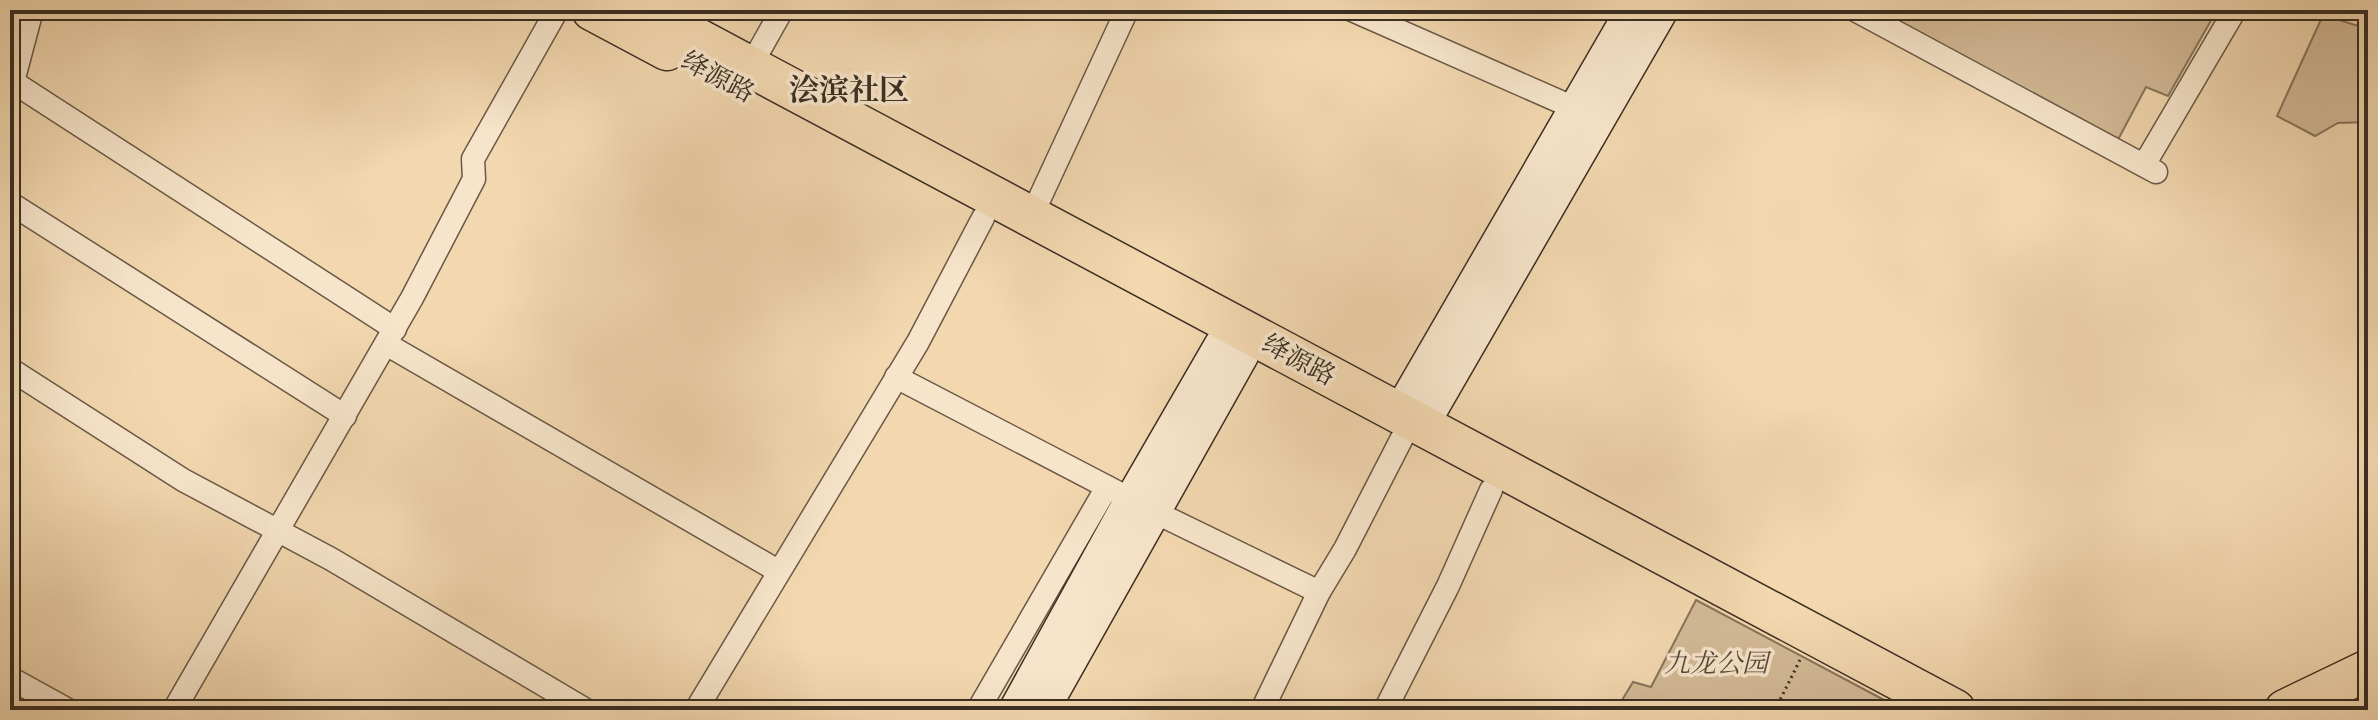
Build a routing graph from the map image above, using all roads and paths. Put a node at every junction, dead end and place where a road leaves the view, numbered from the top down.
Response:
1 (32, 10) edge
2 (557, 10) edge
3 (592, 10) edge
4 (644, 10) edge
5 (782, 10) edge
6 (1127, 10) edge
7 (1352, 10) edge
8 (1631, 10) edge
9 (1663, 10) edge
10 (1855, 10) edge
11 (2235, 10) edge
12 (17, 40) edge
13 (750, 67) junction
14 (12, 88) edge
15 (1588, 113) junction
16 (10, 203) edge
17 (1031, 217) junction
18 (983, 218) junction
19 (390, 337) junction
20 (1231, 350) junction
21 (10, 369) edge
22 (896, 377) junction
23 (345, 416) junction
24 (1407, 426) junction
25 (1491, 490) junction
26 (1130, 499) junction
27 (279, 532) junction
28 (778, 571) junction
29 (1319, 592) junction
30 (1802, 656) junction
31 (2368, 670) edge
32 (10, 678) edge
33 (2368, 697) edge
34 (68, 710) edge
35 (174, 710) edge
36 (586, 710) edge
37 (696, 710) edge
38 (978, 710) edge
39 (1014, 710) edge
40 (1044, 710) edge
41 (1262, 710) edge
42 (1385, 710) edge
43 (1775, 710) edge
44 (1903, 710) edge
45 (1955, 710) edge
46 (2285, 710) edge
47 (2341, 710) edge

1 - 12 street
2 - 19 street
3 - 18 highway, 绛源路
4 - 13 highway, 绛源路
5 - 13 street
6 - 17 street
7 - 15 street
8 - 15 street
9 - 15 street
10 - 11 street
12 - 14 street
13 - 17 highway, 绛源路
14 - 19 street
15 - 24 street
16 - 23 street
17 - 24 highway, 绛源路
18 - 20 highway, 绛源路
18 - 22 street
19 - 23 street
19 - 28 street
20 - 24 highway, 绛源路
20 - 26 street
21 - 27 street
22 - 26 street
22 - 28 street
23 - 27 street
24 - 25 highway, 绛源路
24 - 29 street
24 - 45 highway, 绛源路
25 - 30 highway, 绛源路
25 - 42 street
26 - 29 street
26 - 38 street
26 - 39 street
26 - 40 street
27 - 35 street
27 - 36 street
28 - 37 street
29 - 41 street
30 - 43 path
30 - 44 highway, 绛源路
31 - 46 highway
32 - 34 street
33 - 47 highway

